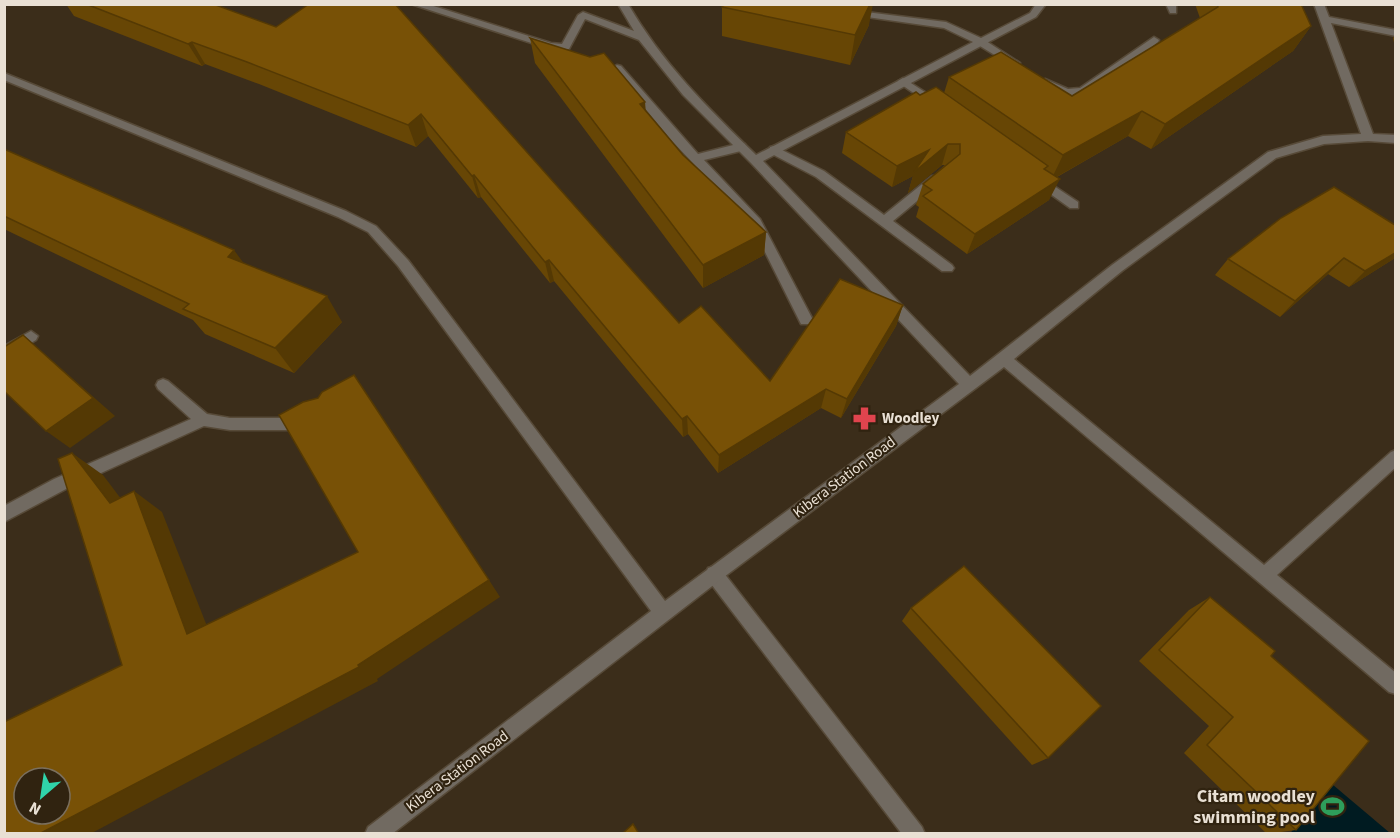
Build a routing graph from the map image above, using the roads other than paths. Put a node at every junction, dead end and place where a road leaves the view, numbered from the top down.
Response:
1 (415, 4) edge
2 (623, 4) edge
3 (1042, 4) edge
4 (1320, 4) edge
5 (838, 10) edge
6 (1325, 19) junction
7 (1395, 33) edge
8 (643, 38) junction
9 (1154, 40) dead end
10 (979, 41) junction
11 (617, 68) edge
12 (4, 76) edge
13 (903, 81) junction
14 (944, 109) edge
15 (1368, 137) junction
16 (1395, 139) edge
17 (741, 147) junction
18 (774, 150) junction
19 (695, 159) junction
20 (755, 160) junction
21 (946, 170) edge
22 (1031, 175) edge
23 (1074, 205) dead end
24 (885, 221) junction
25 (947, 268) dead end
26 (806, 320) dead end
27 (31, 336) dead end
28 (4, 354) edge
29 (1004, 359) junction
30 (968, 384) junction
31 (163, 385) dead end
32 (320, 418) edge
33 (203, 420) junction
34 (1395, 457) edge
35 (4, 515) edge
36 (714, 574) junction
37 (1265, 575) junction
38 (663, 613) junction
39 (1395, 686) edge
40 (375, 834) edge
41 (915, 834) edge

1 - 8 street
2 - 8 street
3 - 10 street
4 - 6 street
5 - 10 street
6 - 7 street
6 - 15 street
8 - 17 street
9 - 10 street
10 - 13 street
11 - 19 street
12 - 38 street
13 - 14 street
13 - 18 street
15 - 16 street, Kibera Station Road
15 - 29 street, Kibera Station Road
17 - 19 street
17 - 20 street
18 - 20 street
18 - 24 street
19 - 26 street
20 - 30 street
21 - 24 street
22 - 23 street
24 - 25 street
27 - 28 street
29 - 30 street, Kibera Station Road
29 - 37 street
30 - 36 street, Kibera Station Road
31 - 33 street
32 - 33 street
33 - 35 street
34 - 37 street
36 - 38 street, Kibera Station Road
36 - 41 street
37 - 39 street
38 - 40 street, Kibera Station Road

